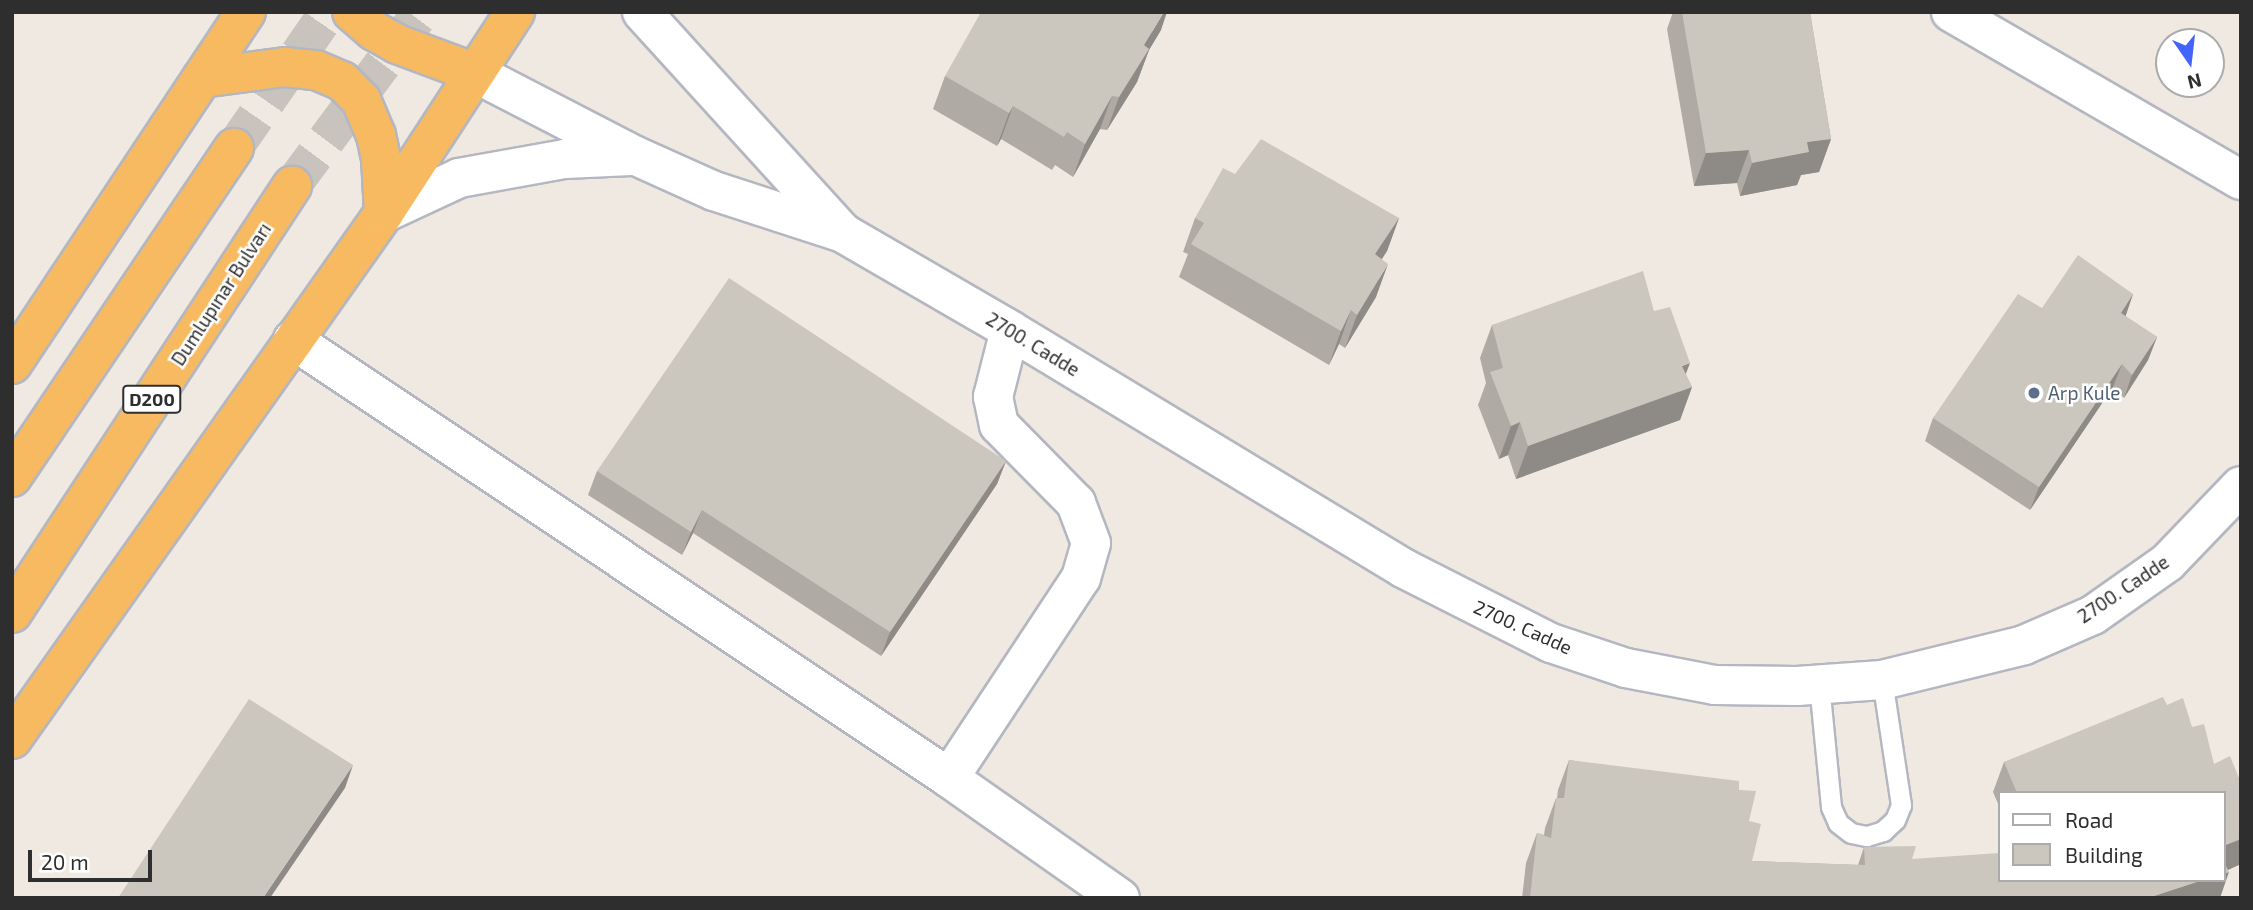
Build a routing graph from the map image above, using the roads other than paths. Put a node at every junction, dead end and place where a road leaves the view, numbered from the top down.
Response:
1 (246, 12) edge
2 (352, 12) edge
3 (516, 12) edge
4 (642, 12) edge
5 (682, 12) edge
6 (1951, 12) edge
7 (475, 74) junction
8 (702, 76) junction
9 (202, 78) junction
10 (234, 148) tunnel mouth
11 (636, 156) junction
12 (2241, 180) edge
13 (292, 186) tunnel mouth
14 (384, 213) junction
15 (843, 233) junction
16 (1010, 330) junction
17 (293, 340) junction
18 (12, 364) edge
19 (12, 477) edge
20 (2241, 486) edge
21 (12, 613) edge
22 (1882, 680) junction
23 (1819, 684) junction
24 (12, 739) edge
25 (949, 778) junction
26 (1120, 898) edge

1 - 9 highway
2 - 7 highway
3 - 7 highway
4 - 8 street, 2700. Cadde
5 - 8 street
6 - 12 street
7 - 11 street, 2700. Cadde
7 - 14 highway
8 - 15 street, 2700. Cadde
9 - 14 highway
9 - 18 highway
10 - 19 highway
11 - 14 street
11 - 15 street, 2700. Cadde
13 - 21 highway, Dumlupınar Bulvarı / D200
14 - 17 highway
15 - 16 street, 2700. Cadde
16 - 23 street, 2700. Cadde
16 - 25 street
17 - 24 highway
17 - 25 street
20 - 22 street, 2700. Cadde
22 - 23 street, 2700. Cadde
22 - 23 lane
25 - 26 street

